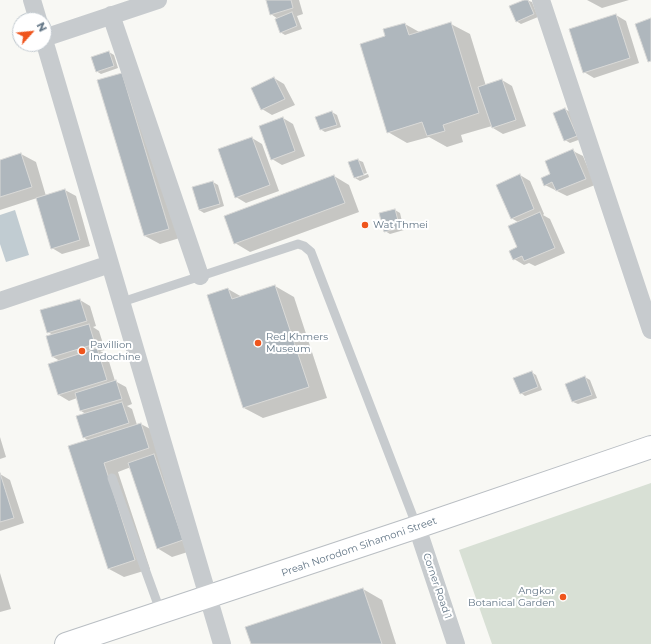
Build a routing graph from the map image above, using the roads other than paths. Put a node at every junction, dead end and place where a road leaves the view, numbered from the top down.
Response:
1 (32, 0) edge
2 (158, 0) edge
3 (541, 0) edge
4 (36, 12) edge
5 (111, 15) junction
6 (52, 36) edge
7 (48, 52) edge
8 (110, 264) junction
9 (200, 276) junction
10 (0, 301) edge
11 (122, 302) junction
12 (651, 330) edge
13 (651, 447) edge
14 (112, 478) dead end
15 (417, 527) junction
16 (208, 597) junction
17 (161, 612) junction
18 (66, 644) edge
19 (222, 644) edge
20 (456, 644) edge

1 - 4 street
2 - 5 street
3 - 12 street
5 - 6 street
5 - 9 street
7 - 8 street
8 - 10 street
8 - 11 street
9 - 11 lane
9 - 15 lane
11 - 16 street
13 - 15 main road, Preah Norodom Sihamoni Street
14 - 17 lane
15 - 16 main road, Preah Norodom Sihamoni Street
15 - 20 street, Corner Road 1
16 - 17 main road, Preah Norodom Sihamoni Street
16 - 19 street
17 - 18 main road, Preah Norodom Sihamoni Street

